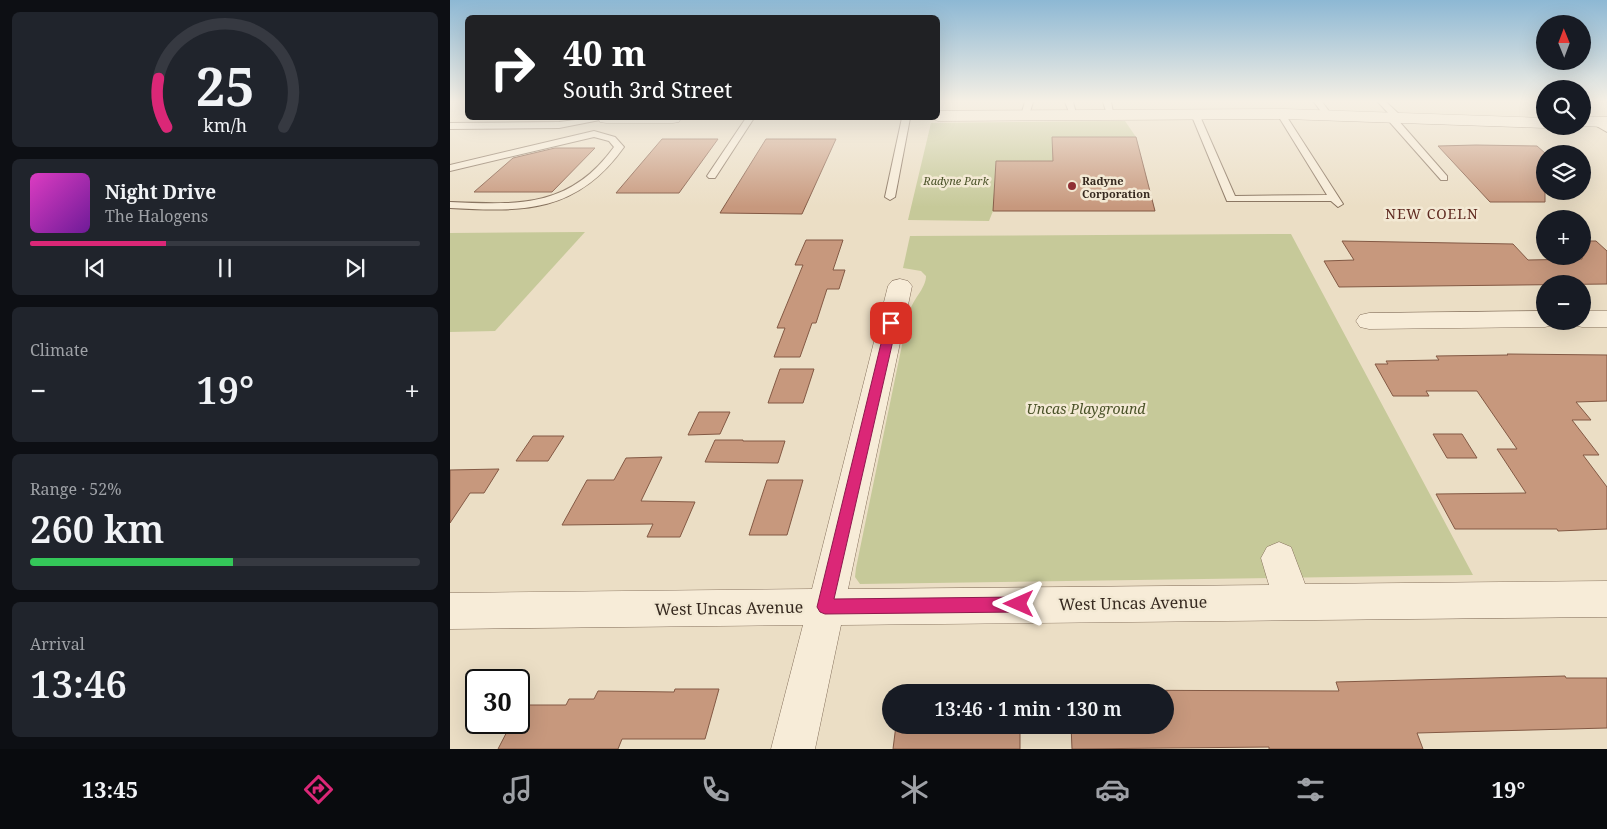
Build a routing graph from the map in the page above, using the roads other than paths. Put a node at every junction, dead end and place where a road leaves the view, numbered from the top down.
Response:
1 (581, 137) edge
2 (605, 137) edge
3 (738, 137) edge
4 (902, 137) edge
5 (1205, 137) edge
6 (1295, 137) edge
7 (1410, 137) edge
8 (450, 168) edge
9 (712, 176) dead end
10 (1444, 178) dead end
11 (890, 197) dead end
12 (450, 206) edge
13 (900, 286) dead end
14 (1536, 319) edge
15 (1591, 319) edge
16 (1607, 319) edge
17 (1370, 321) dead end
18 (1279, 558) dead end
19 (1607, 599) edge
20 (1292, 602) junction
21 (825, 607) junction
22 (450, 611) edge
23 (793, 749) edge

1 - 8 lane
2 - 12 lane
3 - 9 lane
4 - 11 lane
5 - 6 lane
7 - 10 lane
13 - 21 street
14 - 17 street
15 - 16 street
18 - 20 street
19 - 20 street, West Uncas Avenue
20 - 21 street, West Uncas Avenue
21 - 22 street, West Uncas Avenue
21 - 23 street

